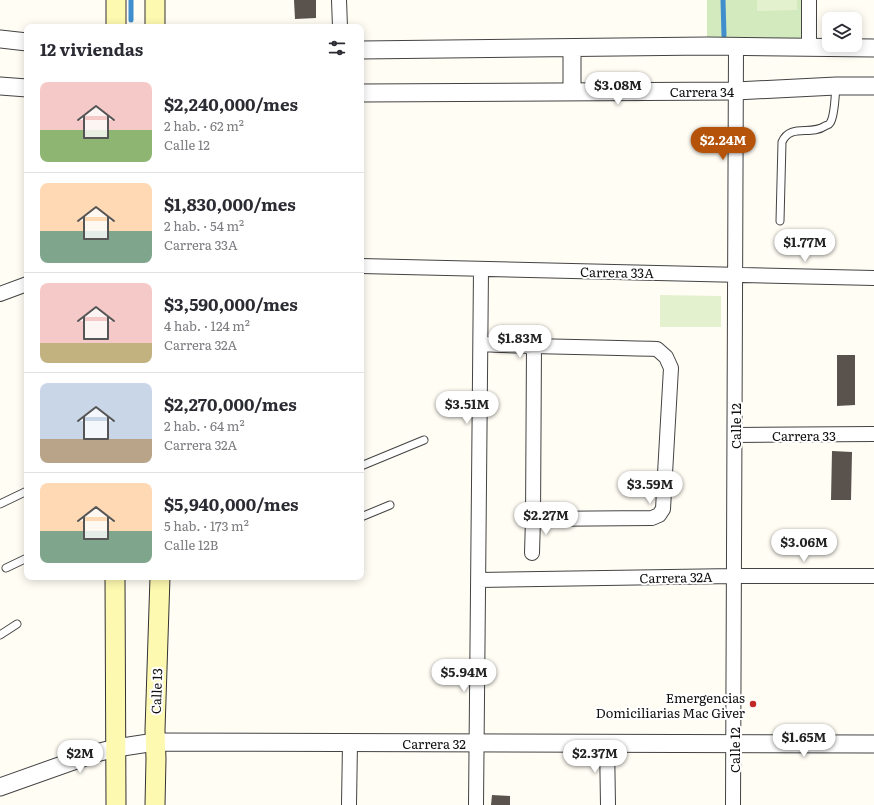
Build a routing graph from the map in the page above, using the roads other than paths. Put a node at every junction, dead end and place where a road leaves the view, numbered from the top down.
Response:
1 (116, 0) edge
2 (155, 0) edge
3 (339, 0) edge
4 (809, 0) edge
5 (116, 24) edge
6 (155, 24) edge
7 (340, 24) edge
8 (0, 40) edge
9 (24, 42) edge
10 (736, 47) junction
11 (572, 48) junction
12 (809, 48) junction
13 (874, 48) edge
14 (364, 50) edge
15 (0, 86) edge
16 (836, 86) junction
17 (874, 86) edge
18 (24, 88) edge
19 (572, 91) junction
20 (736, 91) junction
21 (364, 93) edge
22 (780, 221) dead end
23 (364, 266) edge
24 (481, 269) junction
25 (735, 275) junction
26 (874, 278) edge
27 (24, 285) edge
28 (0, 294) edge
29 (481, 344) junction
30 (534, 346) junction
31 (874, 434) edge
32 (735, 435) junction
33 (424, 440) dead end
34 (364, 465) edge
35 (24, 492) edge
36 (0, 504) edge
37 (390, 505) dead end
38 (364, 516) edge
39 (533, 519) junction
40 (532, 553) dead end
41 (24, 559) edge
42 (6, 568) dead end
43 (734, 576) junction
44 (874, 576) edge
45 (115, 580) edge
46 (160, 580) edge
47 (478, 580) junction
48 (17, 624) dead end
49 (0, 635) edge
50 (155, 742) junction
51 (350, 742) junction
52 (477, 743) junction
53 (607, 743) junction
54 (734, 744) junction
55 (874, 744) edge
56 (116, 748) junction
57 (0, 786) edge
58 (116, 805) edge
59 (155, 805) edge
60 (349, 805) edge
61 (476, 805) edge
62 (608, 805) edge
63 (734, 805) edge

1 - 5 main road
2 - 6 main road
3 - 7 street
4 - 12 street
8 - 9 street
10 - 11 street
10 - 12 street
10 - 20 street, Calle 12
11 - 14 street
11 - 19 street
12 - 13 street
15 - 18 street
16 - 17 street, Carrera 34
16 - 20 street, Carrera 34
16 - 22 lane
19 - 20 street, Carrera 34
19 - 21 street, Carrera 34
20 - 25 street, Calle 12
23 - 24 street, Carrera 33A
24 - 25 street, Carrera 33A
24 - 29 street
25 - 26 street, Carrera 33A
25 - 32 street, Calle 12
27 - 28 street
29 - 30 street
29 - 47 street
30 - 39 street
30 - 39 street
31 - 32 street, Carrera 33
32 - 43 street, Calle 12
33 - 34 lane
35 - 36 lane
37 - 38 lane
39 - 40 street
41 - 42 lane
43 - 44 street, Carrera 32A
43 - 47 street, Carrera 32A
43 - 54 street, Calle 12
45 - 56 main road
46 - 50 main road, Calle 13
47 - 52 street
48 - 49 lane
50 - 51 street, Carrera 32
50 - 56 street, Carrera 32
50 - 59 main road, Calle 13
51 - 52 street, Carrera 32
51 - 60 street
52 - 53 street, Carrera 32
52 - 61 street
53 - 54 street, Carrera 32
53 - 62 street
54 - 55 street, Carrera 32
54 - 63 street, Calle 12
56 - 57 street, Carrera 32
56 - 58 main road

